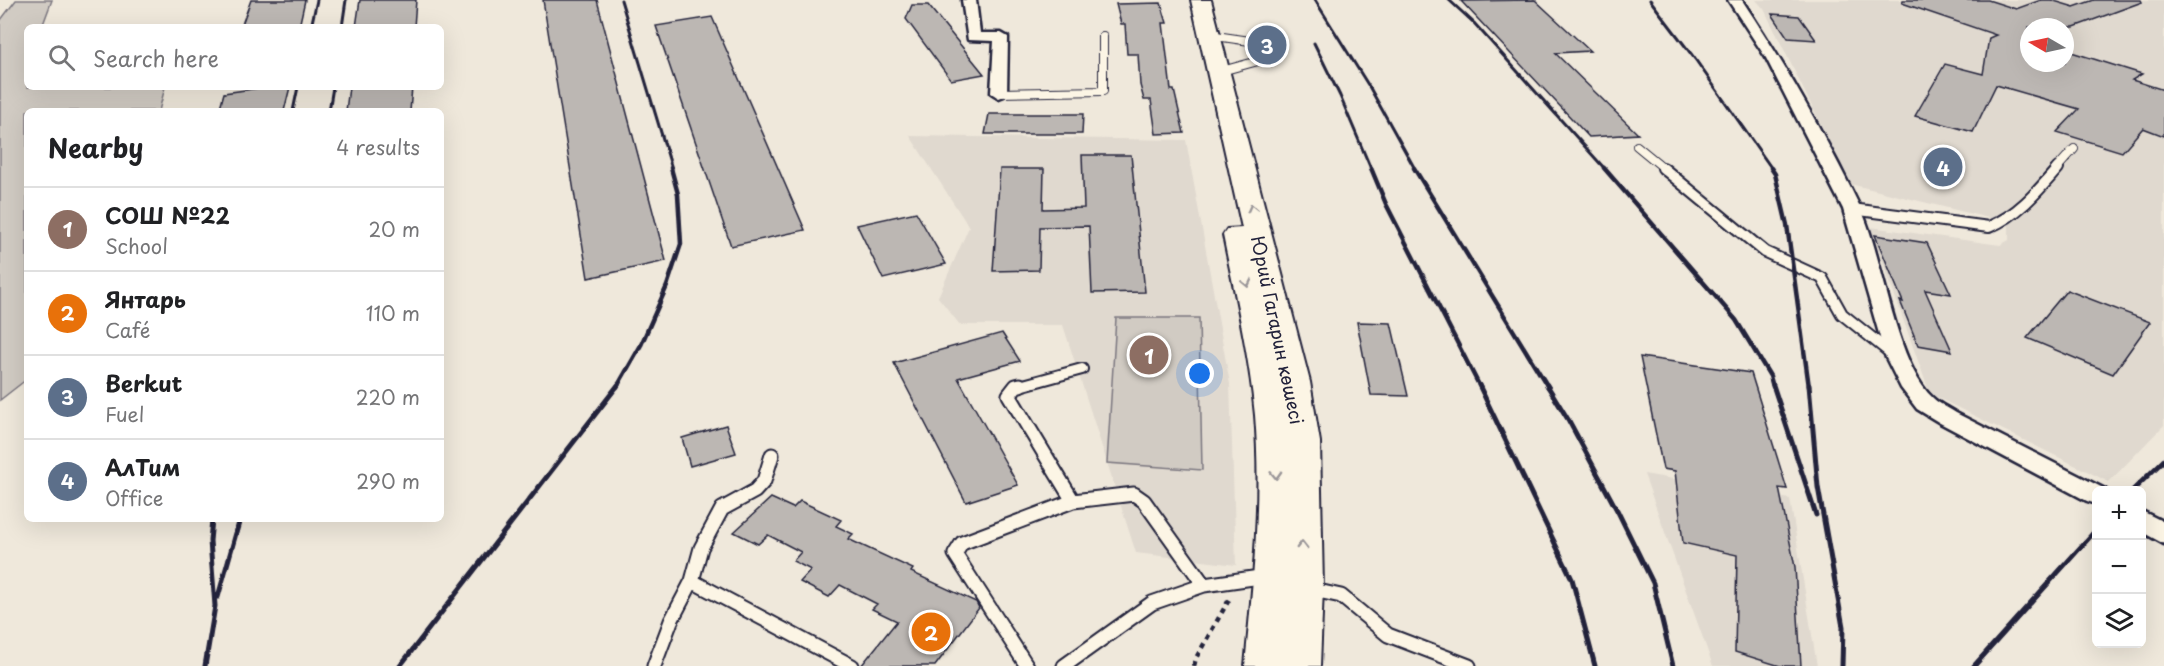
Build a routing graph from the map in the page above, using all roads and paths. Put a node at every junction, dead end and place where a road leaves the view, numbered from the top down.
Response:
1 (969, 0) edge
2 (1185, 0) edge
3 (1201, 0) edge
4 (1735, 0) edge
5 (1209, 35) junction
6 (1103, 36) dead end
7 (1218, 72) junction
8 (999, 93) joint
9 (1636, 146) dead end
10 (2074, 149) dead end
11 (1852, 209) junction
12 (1897, 358) junction
13 (1082, 369) dead end
14 (772, 455) dead end
15 (2092, 492) edge
16 (1073, 501) junction
17 (2146, 523) edge
18 (2164, 534) edge
19 (1273, 576) junction
20 (692, 581) junction
21 (1204, 585) junction
22 (1303, 587) junction
23 (654, 666) edge
24 (852, 666) edge
25 (1027, 666) edge
26 (1064, 666) edge
27 (1266, 666) edge
28 (1299, 666) edge
29 (1468, 666) edge

1 - 8 street
2 -> 19 main road, Юрий Гагарин көшесі
3 - 5 main road, Юрий Гагарин көшесі
4 - 11 street
5 - 7 main road, Юрий Гагарин көшесі
5 - 7 lane
6 - 8 lane
22 -> 7 main road, Юрий Гагарин көшесі
9 - 12 lane
10 - 11 lane
11 - 12 street
12 - 15 street
13 - 16 lane
14 - 20 lane
16 - 21 lane
16 - 25 lane
17 - 18 street
19 - 21 lane
19 - 27 main road, Юрий Гагарин көшесі
20 - 23 lane
20 - 24 lane
21 - 26 lane
22 - 28 main road, Юрий Гагарин көшесі
22 - 29 lane

